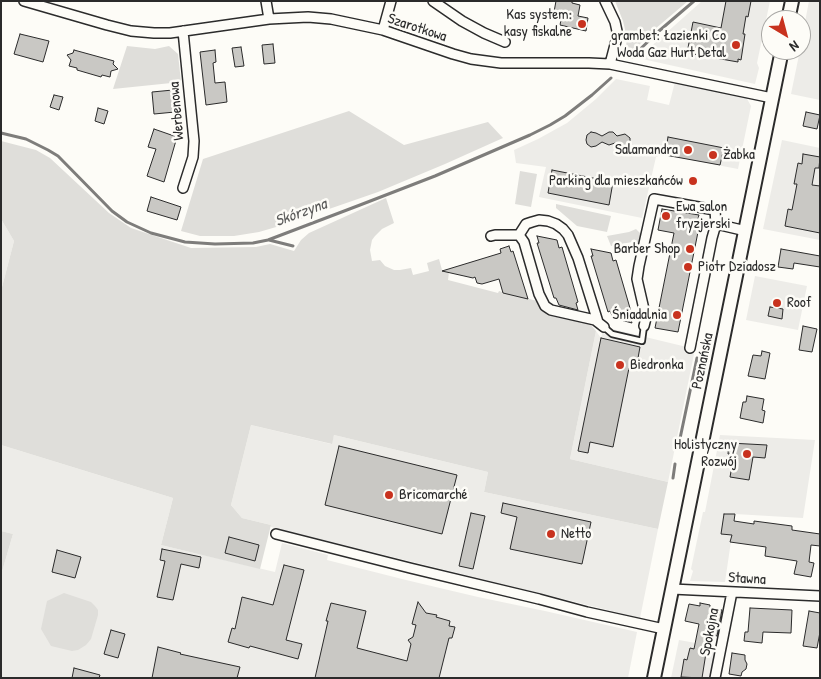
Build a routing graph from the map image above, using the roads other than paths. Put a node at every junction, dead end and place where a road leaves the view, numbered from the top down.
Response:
1 (24, 1) edge
2 (266, 1) edge
3 (392, 1) edge
4 (434, 1) edge
5 (605, 1) edge
6 (269, 19) junction
7 (383, 30) junction
8 (183, 31) junction
9 (505, 42) dead end
10 (780, 60) edge
11 (610, 64) junction
12 (772, 98) junction
13 (183, 188) dead end
14 (716, 224) junction
15 (746, 231) junction
16 (519, 235) junction
17 (491, 236) dead end
18 (601, 324) junction
19 (644, 326) joint
20 (690, 348) dead end
21 (276, 534) dead end
22 (672, 589) junction
23 (732, 592) junction
24 (820, 596) edge
25 (664, 629) junction
26 (654, 678) edge
27 (715, 678) edge

1 - 8 street, Szarotkowa
2 - 6 street
3 - 7 street
4 - 9 street
5 - 11 street
6 - 7 street, Szarotkowa
6 - 8 street, Szarotkowa
7 - 11 street, Szarotkowa
8 - 13 street, Werbenowa
10 - 12 street, Poznańska
11 - 12 street, Szarotkowa
12 - 15 street, Poznańska
14 - 15 street
14 - 19 street
14 - 20 street
15 - 22 street, Poznańska
16 - 17 street
16 - 18 street
16 - 18 street
18 - 19 lane
21 - 25 street
22 - 23 street, Stawna
22 - 25 street, Poznańska
23 - 24 street, Stawna
23 - 27 street, Spokojna
25 - 26 street, Poznańska

